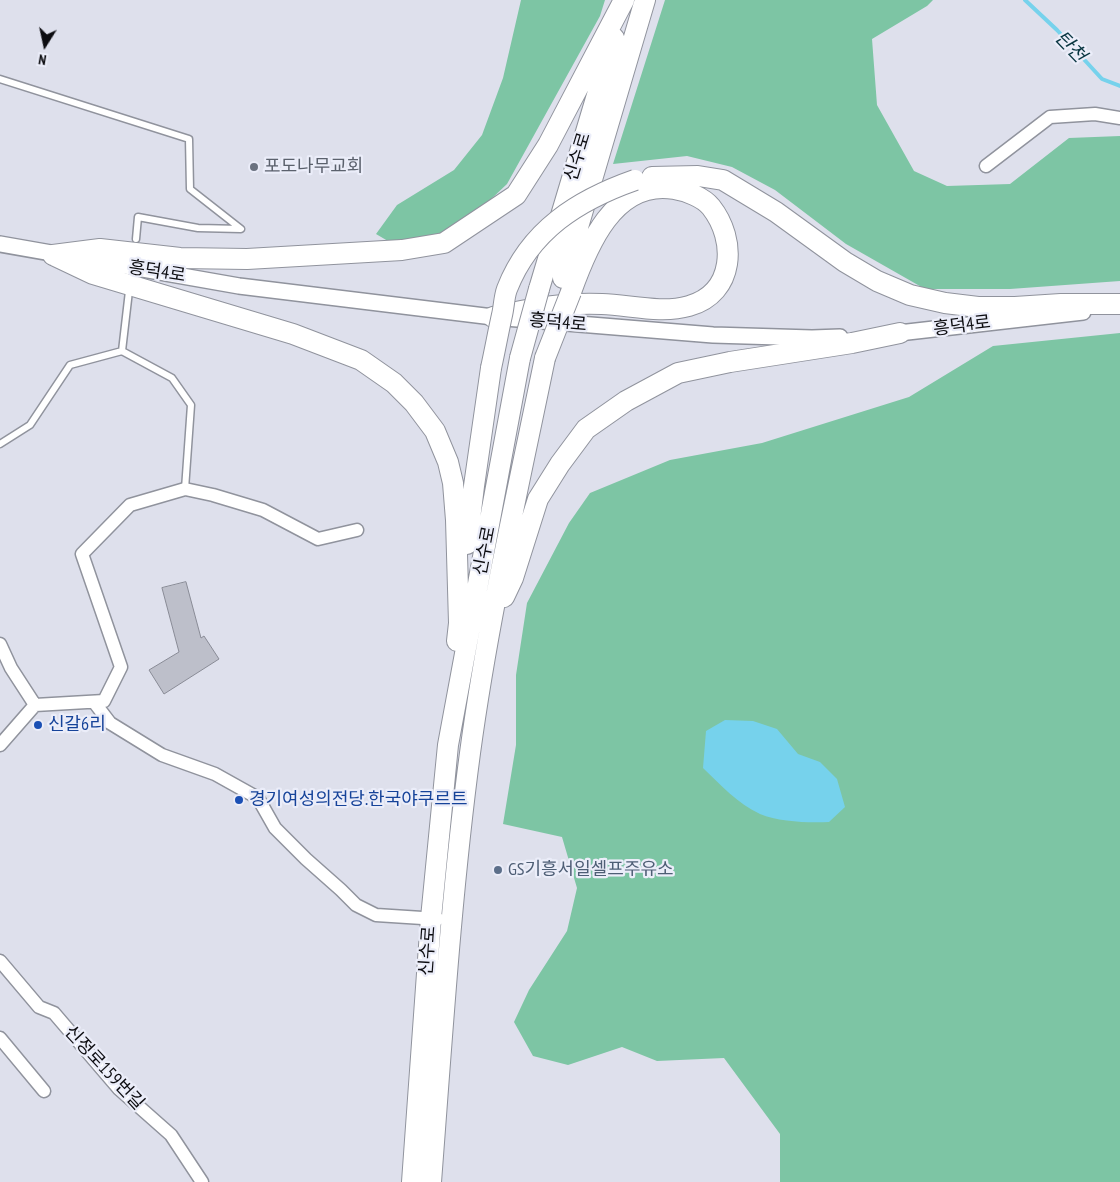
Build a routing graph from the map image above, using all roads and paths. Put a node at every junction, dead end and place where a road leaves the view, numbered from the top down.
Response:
1 (625, 0) edge
2 (645, 0) edge
3 (0, 79) edge
4 (1120, 118) edge
5 (986, 166) dead end
6 (136, 239) dead end
7 (5, 245) edge
8 (53, 255) junction
9 (129, 291) dead end
10 (565, 292) junction
11 (1120, 306) edge
12 (493, 317) junction
13 (900, 333) junction
14 (122, 351) junction
15 (0, 444) edge
16 (185, 489) junction
17 (357, 530) dead end
18 (458, 623) junction
19 (490, 625) junction
20 (0, 644) edge
21 (5, 669) edge
22 (94, 702) junction
23 (35, 705) junction
24 (448, 744) junction
25 (0, 745) edge
26 (430, 918) junction
27 (451, 920) junction
28 (0, 961) edge
29 (0, 1038) edge
30 (44, 1091) dead end
31 (427, 1115) junction
32 (202, 1182) edge
33 (412, 1182) edge
34 (431, 1182) edge

1 - 8 main road
1 - 24 main road, 신수로, bridge
2 - 10 main road, 신수로
3 - 6 lane
4 - 5 street
7 - 8 street, 흥덕4로
8 - 12 street, 흥덕4로
8 - 18 main road
9 - 14 lane
10 - 12 main road
10 - 19 main road, 신수로, bridge
11 - 13 street, 흥덕4로
11 - 18 main road, bridge
12 - 13 street, 흥덕4로
13 - 19 main road
14 - 15 lane
14 - 16 lane
16 - 17 street
16 - 22 street
18 - 24 main road
19 - 27 main road, 신수로
20 - 21 street
21 - 23 street
22 - 23 street
22 - 26 street
23 - 25 street
24 - 26 main road, 신수로
26 - 27 street
26 - 31 main road, 신수로
27 - 31 main road, 신수로
28 - 32 street, 신정로159번길
29 - 30 street
31 - 33 main road
31 - 34 main road

